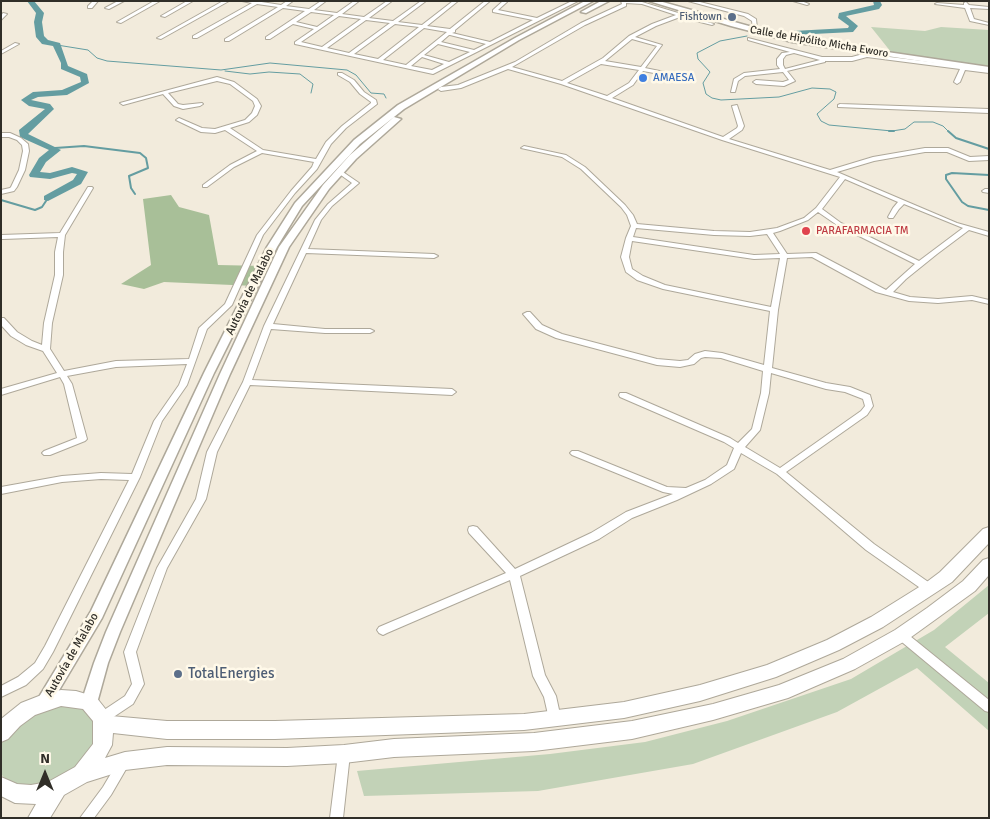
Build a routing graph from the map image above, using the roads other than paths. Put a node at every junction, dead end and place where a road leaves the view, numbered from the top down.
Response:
1 (96, 1) edge
2 (122, 1) edge
3 (158, 1) edge
4 (190, 1) edge
5 (227, 1) edge
6 (244, 1) edge
7 (290, 1) edge
8 (324, 1) edge
9 (357, 1) edge
10 (390, 1) edge
11 (424, 1) edge
12 (456, 1) edge
13 (488, 1) edge
14 (576, 1) edge
15 (590, 1) edge
16 (606, 1) edge
17 (652, 1) edge
18 (667, 1) edge
19 (690, 1) edge
20 (795, 1) edge
21 (257, 2) edge
22 (505, 2) edge
23 (623, 2) edge
24 (703, 2) edge
25 (966, 3) edge
26 (807, 4) dead end
27 (936, 4) dead end
28 (90, 7) dead end
29 (281, 7) junction
30 (107, 8) dead end
31 (989, 8) edge
32 (308, 11) junction
33 (336, 14) junction
34 (680, 15) junction
35 (162, 16) dead end
36 (365, 19) junction
37 (538, 20) junction
38 (119, 22) dead end
39 (292, 22) junction
40 (394, 23) junction
41 (712, 24) dead end
42 (989, 24) edge
43 (423, 27) junction
44 (317, 28) junction
45 (755, 28) junction
46 (451, 32) junction
47 (195, 37) dead end
48 (631, 37) junction
49 (159, 38) dead end
50 (268, 38) dead end
51 (750, 39) dead end
52 (227, 40) dead end
53 (440, 42) junction
54 (488, 43) junction
55 (16, 44) dead end
56 (323, 48) junction
57 (472, 51) junction
58 (793, 52) junction
59 (1, 53) edge
60 (350, 54) junction
61 (871, 55) junction
62 (422, 56) junction
63 (378, 60) junction
64 (830, 60) junction
65 (600, 62) junction
66 (449, 64) junction
67 (989, 64) edge
68 (408, 66) junction
69 (507, 67) junction
70 (963, 68) junction
71 (641, 69) junction
72 (786, 70) junction
73 (989, 70) edge
74 (432, 72) junction
75 (340, 74) dead end
76 (681, 76) dead end
77 (756, 82) dead end
78 (958, 82) dead end
79 (563, 83) junction
80 (439, 87) junction
81 (733, 91) dead end
82 (164, 92) junction
83 (608, 98) junction
84 (123, 103) dead end
85 (978, 103) dead end
86 (200, 104) dead end
87 (735, 106) dead end
88 (840, 106) dead end
89 (978, 111) junction
90 (989, 111) edge
91 (179, 120) dead end
92 (226, 128) junction
93 (1, 135) edge
94 (724, 139) junction
95 (524, 148) dead end
96 (261, 151) junction
97 (989, 158) edge
98 (318, 161) junction
99 (340, 172) junction
100 (829, 172) junction
101 (844, 176) junction
102 (205, 186) dead end
103 (90, 188) dead end
104 (1, 192) edge
105 (902, 202) junction
106 (818, 209) junction
107 (890, 217) dead end
108 (634, 226) junction
109 (968, 228) junction
110 (769, 232) junction
111 (989, 234) edge
112 (62, 235) junction
113 (3, 238) dead end
114 (629, 238) junction
115 (305, 250) junction
116 (784, 255) junction
117 (434, 256) dead end
118 (920, 264) junction
119 (888, 292) junction
120 (989, 302) edge
121 (774, 310) junction
122 (528, 314) dead end
123 (1, 320) edge
124 (268, 326) junction
125 (370, 331) dead end
126 (46, 349) junction
127 (192, 361) junction
128 (768, 368) junction
129 (61, 374) junction
130 (247, 382) junction
131 (1, 392) edge
132 (452, 392) dead end
133 (623, 395) dead end
134 (739, 447) junction
135 (48, 453) dead end
136 (575, 453) dead end
137 (780, 472) junction
138 (135, 477) junction
139 (1, 491) edge
140 (688, 492) junction
141 (472, 530) dead end
142 (989, 533) edge
143 (989, 564) edge
144 (514, 574) junction
145 (930, 589) junction
146 (382, 630) dead end
147 (901, 635) junction
148 (1, 692) edge
149 (44, 702) junction
150 (989, 707) edge
151 (98, 715) junction
152 (555, 719) junction
153 (5, 725) edge
154 (344, 754) junction
155 (125, 761) junction
156 (82, 774) junction
157 (1, 787) edge
158 (57, 789) junction
159 (38, 818) edge
160 (86, 818) edge
161 (336, 818) edge

1 - 28 street
2 - 30 street
3 - 38 street
4 - 35 street
5 - 49 street
6 - 21 street
7 - 29 street
8 - 32 street
9 - 33 street
10 - 36 street
11 - 40 street
12 - 43 street
13 - 46 street
14 - 37 street
15 - 80 main road, Autovía de Malabo
16 - 80 main road, Autovía de Malabo
17 - 61 main road, Calle de Hipólito Micha Eworo
18 - 45 main road, Calle de Hipólito Micha Eworo
19 - 24 street
20 - 26 street
21 - 29 street
21 - 47 street
22 - 37 street
23 - 34 street
23 - 69 street
24 - 45 street
25 - 27 street
25 - 31 street
25 - 42 street
29 - 32 street
29 - 52 street
32 - 33 street
32 - 39 street
33 - 36 street
33 - 44 street
34 - 41 street
34 - 48 street
36 - 40 street
36 - 56 street
37 - 54 street
39 - 44 street
39 - 50 street
40 - 43 street
40 - 60 street
43 - 46 street
43 - 63 street
44 - 56 street
45 - 67 main road, Calle de Hipólito Micha Eworo
46 - 53 street
46 - 54 street
48 - 65 street
48 - 71 street
51 - 58 street
53 - 57 street
53 - 62 street
54 - 57 street
55 - 59 street
56 - 60 street
57 - 66 street
58 - 64 street
58 - 72 street
60 - 63 street
61 - 64 street
61 - 70 street
61 - 73 main road, Calle de Hipólito Micha Eworo
62 - 66 street
62 - 68 street
63 - 68 street
64 - 72 street
65 - 71 street
65 - 79 street
66 - 74 street
68 - 74 street
69 - 79 street
69 - 80 street
70 - 73 street
70 - 78 street
71 - 76 street
71 - 83 street
72 - 77 street
72 - 81 street
74 - 80 street
75 - 98 street
79 - 83 street
80 - 99 main road, Autovía de Malabo
80 - 149 main road, Autovía de Malabo
82 - 84 street
82 - 86 street
82 - 92 street
83 - 94 street
85 - 89 street
87 - 94 street
88 - 89 street
89 - 90 street
91 - 92 street
92 - 96 street
93 - 104 street
94 - 100 street
95 - 108 street
96 - 98 street
96 - 102 street
97 - 100 street
98 - 127 street
99 - 115 street
99 - 151 main road, Autovía de Malabo
100 - 101 street
101 - 105 street
101 - 106 street
103 - 112 street
105 - 107 street
105 - 109 street
106 - 110 street
106 - 118 street
108 - 110 street
108 - 114 street
109 - 111 street
109 - 118 street
110 - 116 street
112 - 113 street
112 - 126 street
114 - 116 street
114 - 121 street
115 - 117 street
115 - 124 street
116 - 119 street
116 - 121 street
118 - 119 street
119 - 120 street
121 - 128 street
122 - 128 street
123 - 126 street
124 - 125 street
124 - 130 street
126 - 129 street
127 - 129 street
127 - 138 street
128 - 134 street
128 - 137 street
129 - 131 street
129 - 135 street
130 - 132 street
130 - 151 street
133 - 134 street
134 - 137 street
134 - 140 street
136 - 140 street
137 - 145 street
138 - 139 street
138 - 148 street
140 - 144 street
141 - 144 street
142 - 145 highway
143 - 147 highway
144 - 146 street
144 - 152 street
145 - 152 highway
147 - 150 street
147 - 154 highway
149 - 151 highway
149 - 153 highway
151 - 152 highway
151 - 156 highway
154 - 155 highway
154 - 161 street
155 - 156 highway
155 - 160 street
156 - 158 highway
157 - 158 highway
158 - 159 highway

